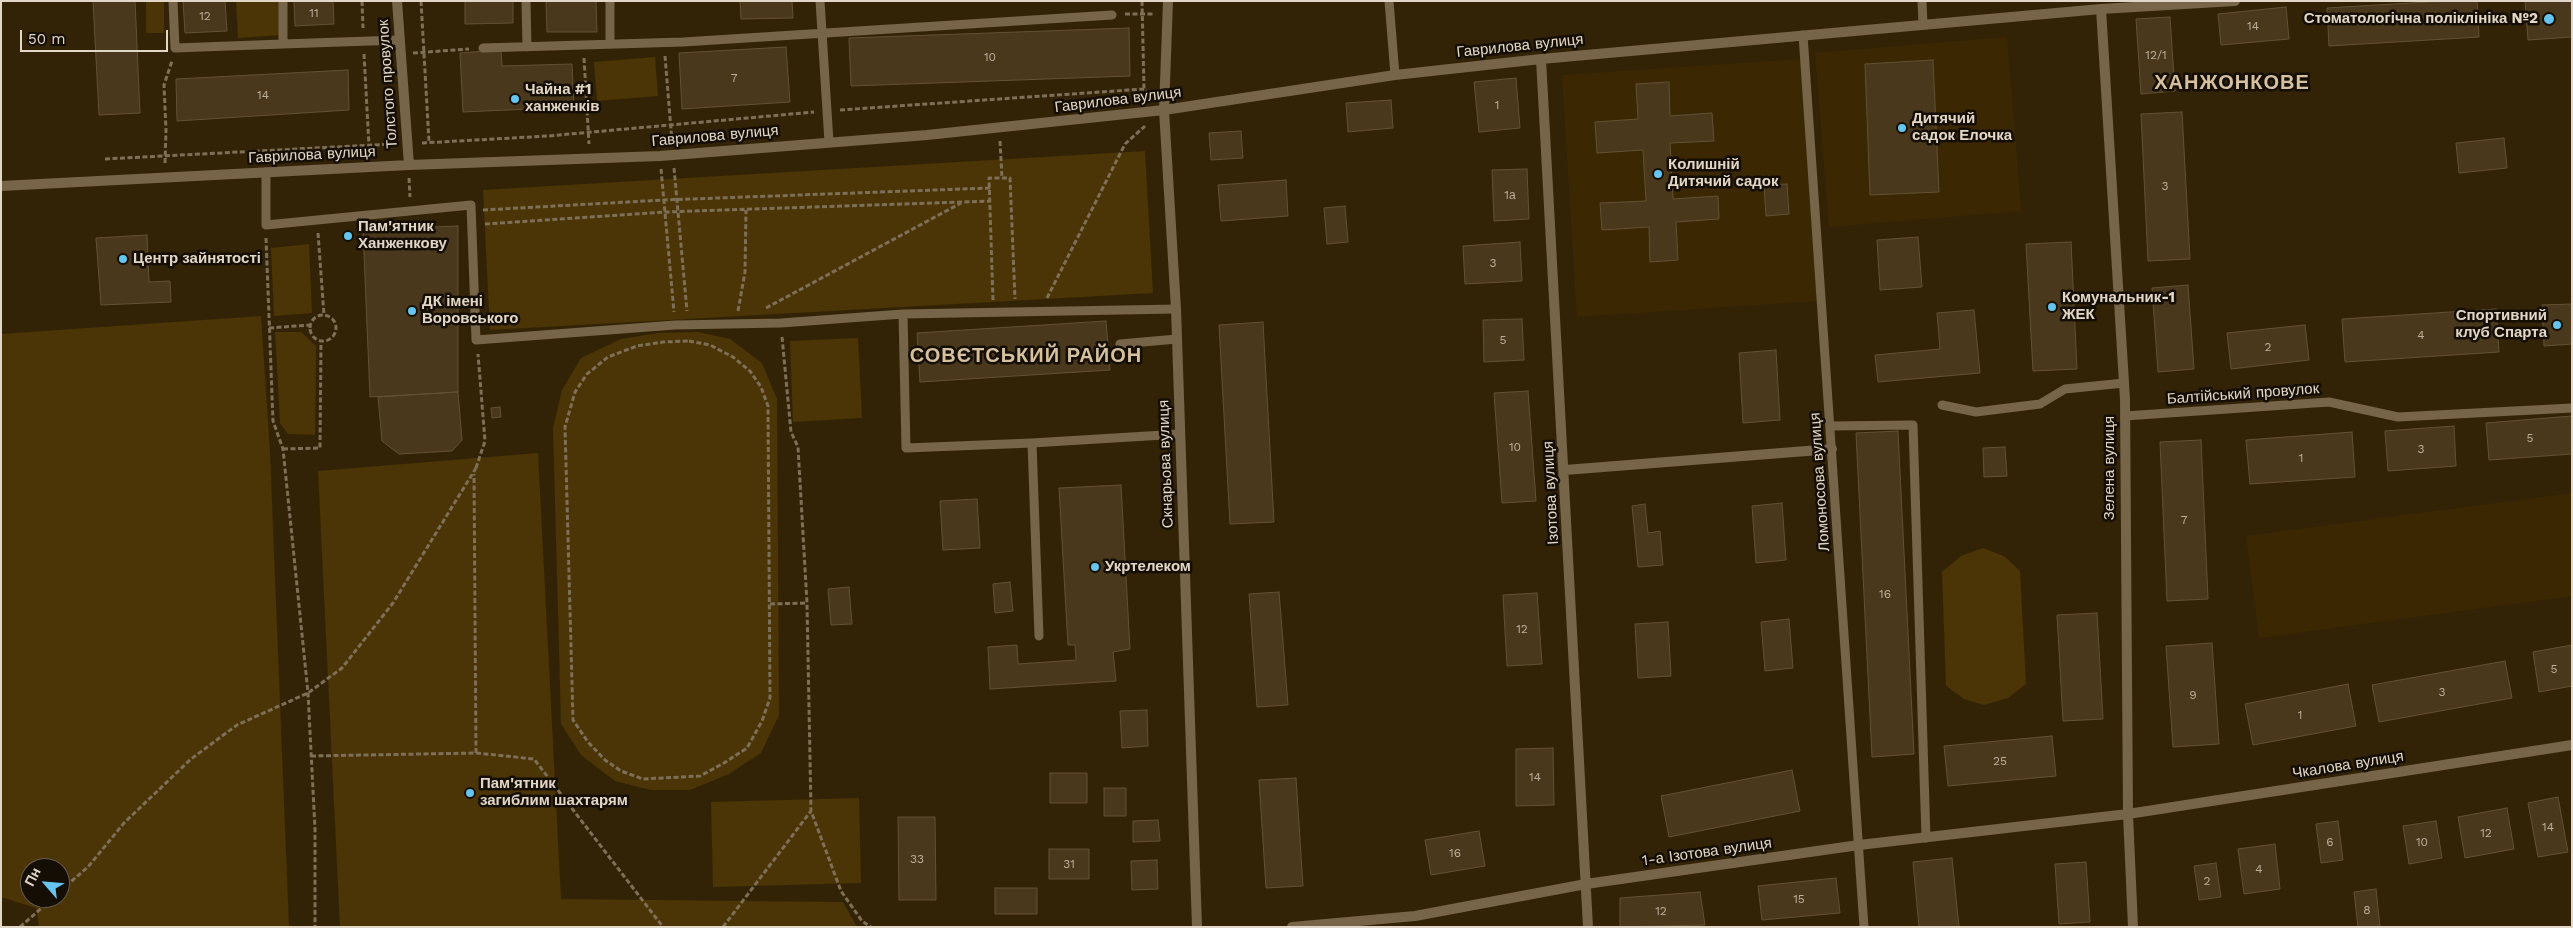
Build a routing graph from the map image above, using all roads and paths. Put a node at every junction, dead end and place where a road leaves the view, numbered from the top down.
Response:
1 (173, 1) edge
2 (282, 1) edge
3 (362, 1) edge
4 (397, 1) edge
5 (421, 1) edge
6 (526, 1) edge
7 (610, 1) edge
8 (820, 1) edge
9 (1142, 1) edge
10 (1168, 1) edge
11 (1389, 1) edge
12 (1922, 1) edge
13 (2235, 1) edge
14 (2190, 3) edge
15 (2118, 5) edge
16 (2101, 9) junction
17 (1168, 13) junction
18 (1142, 14) junction
19 (1112, 15) joint
20 (1922, 25) junction
21 (821, 33) junction
22 (1803, 35) junction
23 (398, 40) junction
24 (364, 41) junction
25 (663, 42) junction
26 (283, 44) junction
27 (610, 44) junction
28 (583, 45) junction
29 (527, 47) junction
30 (175, 48) junction
31 (482, 48) joint
32 (424, 52) junction
33 (399, 54) junction
34 (1542, 59) junction
35 (1395, 75) junction
36 (1144, 89) junction
37 (1164, 110) junction
38 (826, 111) junction
39 (670, 124) junction
40 (588, 132) junction
41 (548, 136) dead end
42 (429, 142) dead end
43 (829, 142) junction
44 (369, 146) dead end
45 (295, 150) dead end
46 (1001, 154) dead end
47 (673, 155) junction
48 (165, 156) junction
49 (660, 156) junction
50 (105, 159) dead end
51 (590, 159) junction
52 (409, 165) junction
53 (266, 172) junction
54 (164, 177) junction
55 (1002, 178) junction
56 (1, 186) edge
57 (990, 188) junction
58 (664, 200) junction
59 (678, 200) junction
60 (991, 202) junction
61 (961, 203) junction
62 (410, 210) junction
63 (746, 210) junction
64 (471, 211) junction
65 (666, 212) junction
66 (680, 212) junction
67 (318, 221) junction
68 (266, 225) junction
69 (472, 225) junction
70 (1176, 309) junction
71 (762, 310) dead end
72 (1015, 312) junction
73 (1040, 312) junction
74 (902, 314) junction
75 (993, 314) junction
76 (324, 315) junction
77 (310, 324) junction
78 (688, 324) junction
79 (736, 324) junction
80 (781, 324) junction
81 (676, 325) junction
82 (269, 328) junction
83 (1177, 339) junction
84 (476, 340) junction
85 (321, 341) junction
86 (1120, 344) dead end
87 (2124, 383) junction
88 (1942, 405) dead end
89 (2572, 408) edge
90 (2125, 416) junction
91 (1830, 426) junction
92 (1180, 434) junction
93 (1032, 444) junction
94 (283, 449) junction
95 (1832, 449) junction
96 (476, 468) junction
97 (1565, 470) junction
98 (770, 604) junction
99 (807, 604) junction
100 (1039, 636) dead end
101 (308, 693) junction
102 (2572, 745) edge
103 (476, 753) junction
104 (311, 756) junction
105 (811, 811) junction
106 (2128, 814) junction
107 (1926, 838) junction
108 (1859, 845) junction
109 (70, 882) edge
110 (1586, 884) junction
111 (42, 908) edge
112 (20, 927) edge
113 (315, 927) edge
114 (663, 927) edge
115 (723, 927) edge
116 (871, 927) edge
117 (1197, 927) edge
118 (1292, 927) edge
119 (1588, 927) edge
120 (1864, 927) edge
121 (2133, 927) edge

1 - 30 lane
2 - 26 lane
3 - 24 path
4 - 23 street, Толстого провулок
5 - 32 path
6 - 29 lane
7 - 27 lane
8 - 21 lane
9 - 18 path
10 - 17 street, Скнарьова вулиця
11 - 35 lane
12 - 20 lane
13 - 14 street, Гаврилова вулиця
14 - 15 street, Гаврилова вулиця
15 - 16 street, Гаврилова вулиця
16 - 20 street, Гаврилова вулиця
16 - 87 street, Зелена вулиця
17 - 18 path
17 - 37 street, Скнарьова вулиця
18 - 19 path
18 - 36 path
19 - 21 lane
20 - 22 street, Гаврилова вулиця
21 - 25 lane
21 - 38 lane
22 - 34 street, Гаврилова вулиця
22 - 91 lane, Ломоносова вулиця
23 - 24 lane
23 - 33 street, Толстого провулок
24 - 26 lane
24 - 44 path
25 - 27 lane
25 - 39 path
26 - 30 lane
27 - 28 lane
28 - 29 lane
28 - 40 path
29 - 31 lane
30 - 48 path
31 - 32 path
32 - 33 path
32 - 42 path
33 - 52 street, Толстого провулок
34 - 35 street, Гаврилова вулиця
34 - 97 street, Ізотова вулиця
35 - 37 street, Гаврилова вулиця
36 - 37 path
36 - 38 path
37 - 43 street, Гаврилова вулиця
37 - 70 street, Скнарьова вулиця
37 - 73 path
38 - 39 path
38 - 43 lane
39 - 40 path
39 - 47 path
40 - 41 path
40 - 51 path
43 - 47 street, Гаврилова вулиця
45 - 48 path
46 - 55 path
47 - 49 street, Гаврилова вулиця
47 - 59 path
48 - 50 path
48 - 54 path
49 - 51 street, Гаврилова вулиця
49 - 58 path
51 - 52 street, Гаврилова вулиця
52 - 53 street, Гаврилова вулиця
52 - 62 path
53 - 54 street, Гаврилова вулиця
53 - 68 lane
54 - 56 street, Гаврилова вулиця
55 - 57 path
55 - 72 path
57 - 59 path
57 - 60 path
58 - 59 path
58 - 64 path
58 - 65 path
59 - 66 path
60 - 61 path
60 - 75 path
61 - 63 path
61 - 71 path
62 - 64 lane
62 - 67 lane
63 - 66 path
63 - 79 path
64 - 69 lane
65 - 66 path
65 - 69 path
65 - 81 path
66 - 78 path
67 - 68 lane
67 - 76 path
68 - 82 path
69 - 84 lane
70 - 73 lane
70 - 83 street, Скнарьова вулиця
72 - 73 lane
72 - 75 lane
74 - 75 lane
74 - 80 lane
74 - 93 lane
76 - 77 path
76 - 85 path
77 - 82 path
77 - 85 path
78 - 79 lane
78 - 81 lane
79 - 80 lane
80 - 99 path
81 - 84 lane
82 - 94 path
83 - 86 lane
83 - 92 street, Скнарьова вулиця
84 - 96 path
85 - 94 path
87 - 88 lane
87 - 90 street, Зелена вулиця
89 - 90 lane, Балтійський провулок
90 - 106 street, Зелена вулиця
91 - 95 lane, Ломоносова вулиця
91 - 107 lane
92 - 93 lane
92 - 117 street, Скнарьова вулиця
93 - 100 lane
94 - 101 path
95 - 97 street
95 - 108 lane, Ломоносова вулиця
96 - 101 path
96 - 103 path
97 - 110 street, Ізотова вулиця
98 - 98 path
98 - 99 path
99 - 105 path
101 - 104 path
101 - 109 path
102 - 106 street, Чкалова вулиця
103 - 104 path
103 - 114 path
104 - 113 path
105 - 115 path
105 - 116 path
106 - 107 street, 1-а Ізотова вулиця
106 - 121 street, Зелена вулиця
107 - 108 street, 1-а Ізотова вулиця
108 - 110 street, 1-а Ізотова вулиця
108 - 120 lane, Ломоносова вулиця
110 - 118 street, 1-а Ізотова вулиця
110 - 119 street, Ізотова вулиця
111 - 112 path

